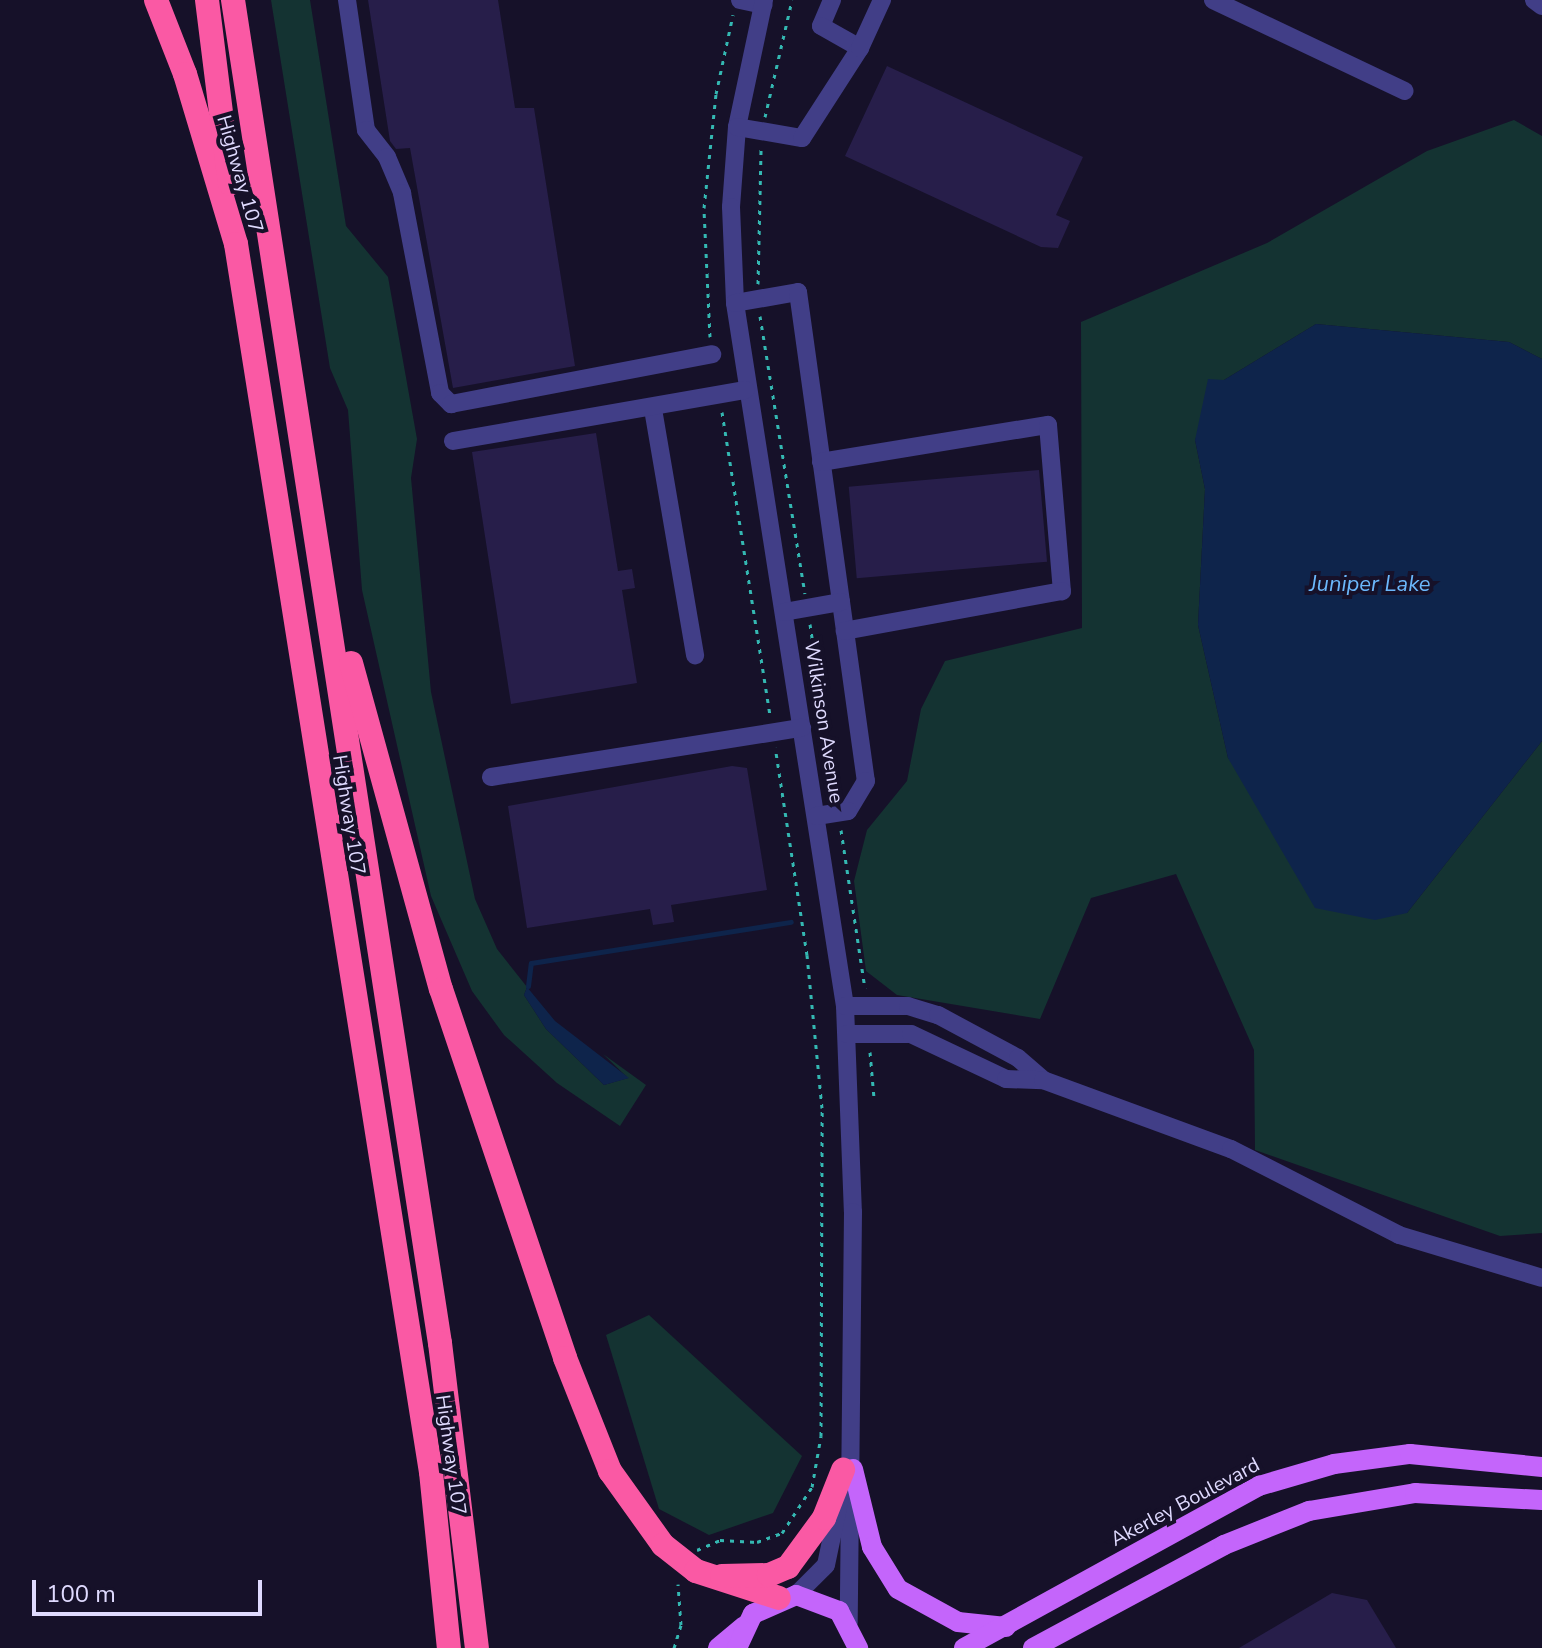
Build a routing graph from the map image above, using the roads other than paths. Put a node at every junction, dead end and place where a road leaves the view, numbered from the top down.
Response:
1 (156, 0) edge
2 (207, 0) edge
3 (233, 0) edge
4 (347, 0) edge
5 (739, 0) edge
6 (832, 0) edge
7 (882, 0) edge
8 (1213, 0) edge
9 (1534, 0) edge
10 (764, 3) edge
11 (1542, 6) edge
12 (860, 48) junction
13 (1405, 91) dead end
14 (737, 127) junction
15 (236, 244) junction
16 (735, 303) junction
17 (712, 354) road end
18 (746, 390) junction
19 (653, 409) junction
20 (453, 441) dead end
21 (821, 462) junction
22 (322, 557) junction
23 (841, 602) junction
24 (784, 612) junction
25 (845, 631) junction
26 (695, 655) dead end
27 (802, 728) junction
28 (491, 777) dead end
29 (816, 816) junction
30 (845, 1006) junction
31 (847, 1034) junction
32 (1043, 1080) junction
33 (1542, 1278) edge
34 (849, 1465) junction
35 (1542, 1467) edge
36 (1542, 1500) edge
37 (690, 1566) junction
38 (788, 1596) junction
39 (1085, 1625) junction
40 (744, 1626) junction
41 (1006, 1627) junction
42 (858, 1640) edge
43 (448, 1648) edge
44 (477, 1648) edge
45 (718, 1648) edge
46 (737, 1648) edge
47 (964, 1648) edge
48 (1033, 1648) edge
49 (1045, 1648) edge

1 - 15 highway, Highway 107
2 - 15 highway
3 - 22 highway, Highway 107
4 - 17 street
5 - 10 street
6 - 12 street
7 - 12 street
8 - 13 street
9 - 11 street
10 - 14 street, Wilkinson Avenue
12 - 14 street
14 - 16 street, Wilkinson Avenue
15 - 43 highway, Highway 107
16 - 18 street, Wilkinson Avenue
16 - 21 street
18 - 19 street
18 - 24 street, Wilkinson Avenue
19 - 20 street
19 - 26 street
21 - 23 street
21 - 25 street
22 - 37 highway
22 - 44 highway, Highway 107
23 - 24 street
23 - 25 street
24 - 27 street, Wilkinson Avenue
25 - 29 street
27 - 28 street
27 - 29 street, Wilkinson Avenue
29 - 30 street, Wilkinson Avenue
30 - 31 street, Wilkinson Avenue
30 - 32 street
31 - 32 street
31 - 34 street, Wilkinson Avenue
32 - 33 street
34 - 37 highway
34 - 38 street, Wilkinson Avenue
34 - 41 main road
34 - 42 street, Wilkinson Avenue
35 - 41 main road, Akerley Boulevard
36 - 39 main road
37 - 38 highway
38 - 40 main road
38 - 42 main road
39 - 48 main road
39 - 49 main road
40 - 45 main road
40 - 46 main road
41 - 47 main road, Akerley Boulevard

